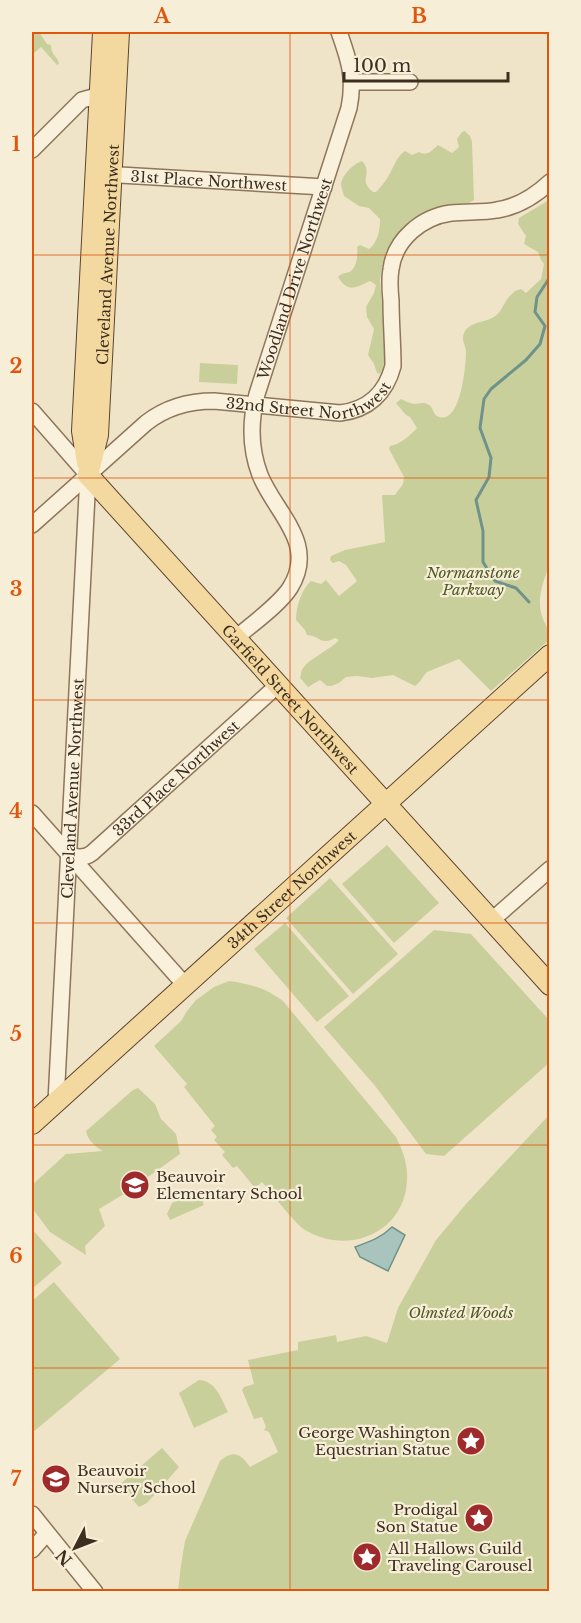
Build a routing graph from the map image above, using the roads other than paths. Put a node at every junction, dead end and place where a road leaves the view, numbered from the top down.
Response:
1 (103, 32) edge
2 (119, 32) edge
3 (339, 32) edge
4 (352, 82) junction
5 (410, 82) dead end
6 (108, 97) junction
7 (32, 150) edge
8 (103, 174) junction
9 (549, 182) edge
10 (324, 186) junction
11 (254, 405) junction
12 (32, 411) edge
13 (88, 475) junction
14 (32, 525) edge
15 (236, 638) junction
16 (549, 655) edge
17 (278, 685) junction
18 (385, 804) junction
19 (32, 813) edge
20 (68, 854) junction
21 (549, 869) edge
22 (491, 921) junction
23 (185, 985) junction
24 (549, 986) edge
25 (56, 1102) junction
26 (32, 1124) edge
27 (32, 1514) edge
28 (48, 1533) junction
29 (32, 1550) edge
30 (95, 1592) edge

1 - 6 main road, Cleveland Avenue Northwest
2 - 6 main road, Cleveland Avenue Northwest
3 - 4 street, Woodland Drive Northwest
4 - 5 street
4 - 10 street, Woodland Drive Northwest
6 - 7 street
6 - 8 main road, Cleveland Avenue Northwest
8 - 10 street, 31st Place Northwest
8 - 13 main road, Cleveland Avenue Northwest
9 - 11 street, 32nd Street Northwest
10 - 11 street, Woodland Drive Northwest
11 - 13 street, 32nd Street Northwest
11 - 15 street, Woodland Drive Northwest
12 - 13 street, Garfield Street Northwest
13 - 14 street, 32nd Street Northwest
13 - 15 main road, Garfield Street Northwest
13 - 20 street, Cleveland Avenue Northwest
15 - 17 main road, Garfield Street Northwest
16 - 18 main road, 34th Street Northwest
17 - 18 main road, Garfield Street Northwest
17 - 20 street, 33rd Place Northwest
18 - 22 main road, Garfield Street Northwest
18 - 23 main road, 34th Street Northwest
19 - 20 street
20 - 23 street
20 - 25 street, Cleveland Avenue Northwest
21 - 22 street
22 - 24 main road, Garfield Street Northwest
23 - 25 main road, 34th Street Northwest
25 - 26 main road, 34th Street Northwest
27 - 28 street
28 - 29 street
28 - 30 street

